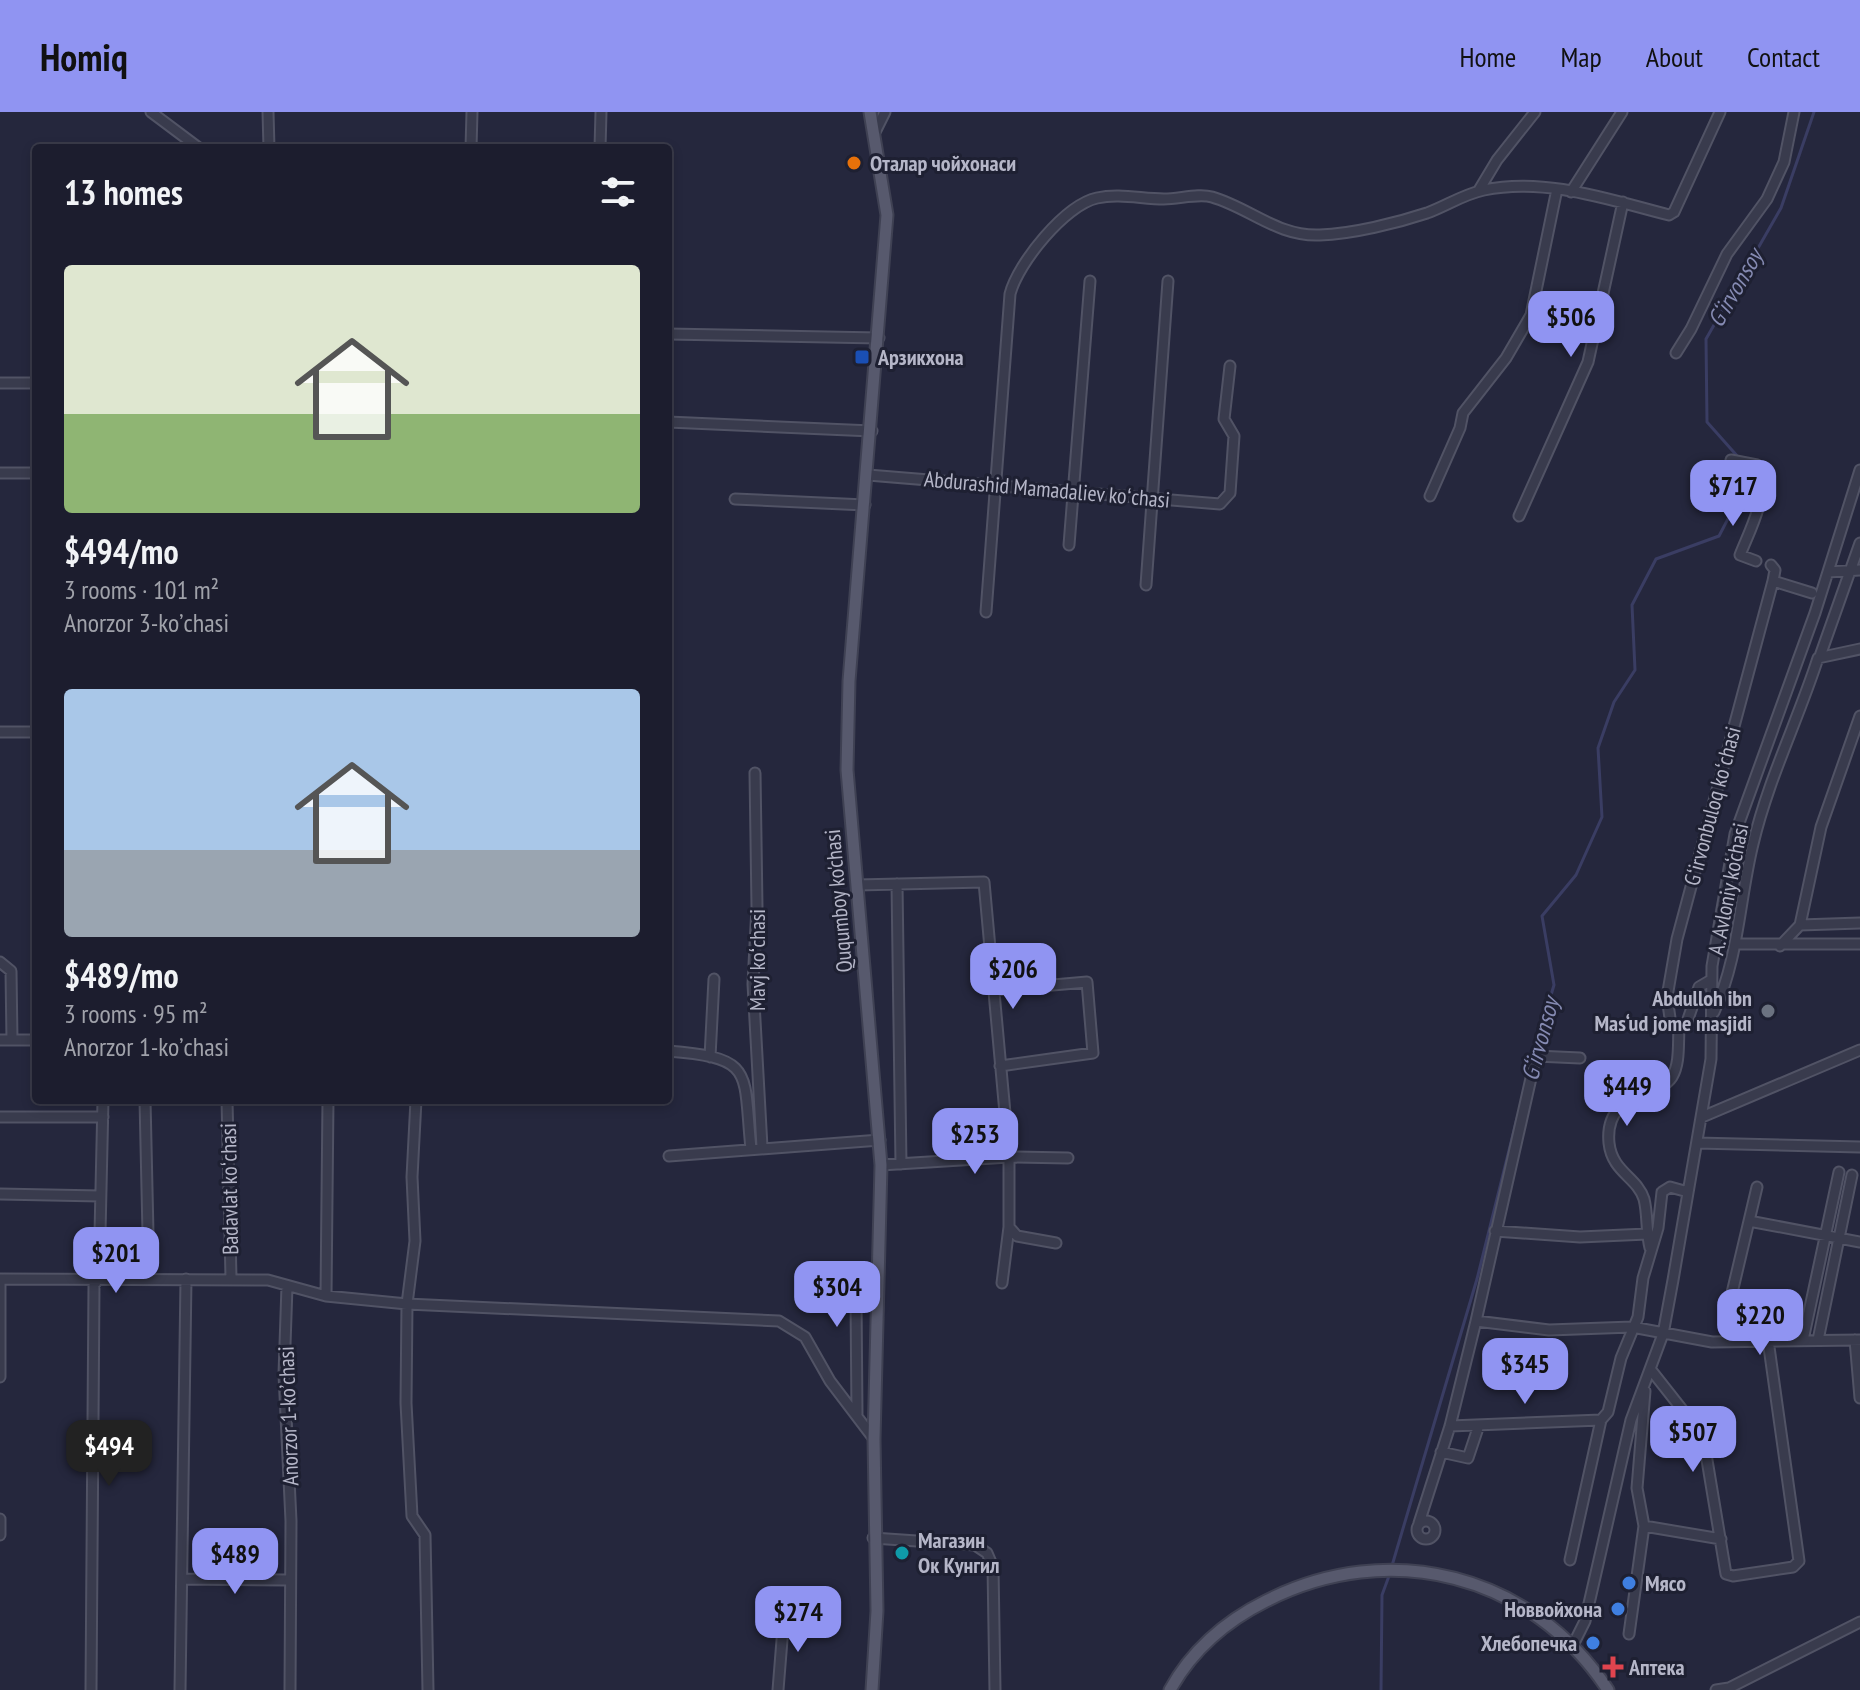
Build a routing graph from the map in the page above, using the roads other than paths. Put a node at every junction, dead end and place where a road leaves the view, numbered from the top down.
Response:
1 (151, 112) edge
2 (268, 112) edge
3 (472, 112) edge
4 (601, 112) edge
5 (870, 112) edge
6 (885, 112) edge
7 (1535, 112) edge
8 (1622, 112) edge
9 (1720, 112) edge
10 (1794, 112) edge
11 (875, 132) junction
12 (194, 144) edge
13 (269, 144) edge
14 (471, 144) edge
15 (600, 144) edge
16 (1557, 189) junction
17 (1479, 190) junction
18 (1571, 192) junction
19 (1623, 202) junction
20 (1090, 281) dead end
21 (1168, 281) dead end
22 (672, 334) edge
23 (879, 338) junction
24 (1676, 353) dead end
25 (1230, 366) dead end
26 (0, 383) edge
27 (32, 383) edge
28 (672, 422) edge
29 (872, 431) junction
30 (1731, 460) dead end
31 (1860, 470) edge
32 (0, 473) edge
33 (32, 473) edge
34 (868, 475) junction
35 (995, 485) junction
36 (1073, 491) junction
37 (1430, 496) dead end
38 (1152, 497) junction
39 (735, 499) dead end
40 (865, 505) junction
41 (1519, 516) dead end
42 (1860, 543) edge
43 (1069, 545) dead end
44 (1756, 561) dead end
45 (1771, 565) dead end
46 (1860, 570) edge
47 (1848, 571) junction
48 (1828, 572) junction
49 (1773, 581) junction
50 (1146, 585) dead end
51 (1812, 593) dead end
52 (986, 612) dead end
53 (1860, 649) edge
54 (1820, 656) junction
55 (1860, 716) edge
56 (0, 732) edge
57 (32, 732) edge
58 (755, 773) dead end
59 (897, 884) junction
60 (857, 885) junction
61 (1860, 923) edge
62 (1800, 925) junction
63 (1736, 944) junction
64 (1860, 944) edge
65 (1780, 946) junction
66 (0, 962) edge
67 (714, 979) dead end
68 (1711, 980) junction
69 (995, 990) junction
70 (1712, 1015) junction
71 (1679, 1029) junction
72 (0, 1040) edge
73 (12, 1040) junction
74 (32, 1040) edge
75 (1860, 1050) edge
76 (672, 1052) edge
77 (710, 1057) junction
78 (1580, 1058) dead end
79 (1000, 1066) junction
80 (103, 1104) edge
81 (145, 1104) edge
82 (227, 1104) edge
83 (328, 1104) edge
84 (416, 1104) edge
85 (0, 1117) edge
86 (103, 1117) junction
87 (1702, 1117) junction
88 (880, 1140) junction
89 (1697, 1143) junction
90 (762, 1147) junction
91 (1860, 1147) edge
92 (751, 1149) junction
93 (669, 1156) dead end
94 (1009, 1157) junction
95 (1068, 1158) dead end
96 (901, 1164) junction
97 (881, 1165) junction
98 (1839, 1172) dead end
99 (1852, 1175) dead end
100 (1757, 1187) dead end
101 (1688, 1192) junction
102 (0, 1194) edge
103 (100, 1196) junction
104 (1749, 1221) junction
105 (1009, 1227) junction
106 (1495, 1231) junction
107 (1647, 1234) junction
108 (1825, 1235) junction
109 (1838, 1237) junction
110 (1860, 1242) edge
111 (1056, 1243) dead end
112 (1651, 1251) junction
113 (99, 1278) junction
114 (149, 1278) junction
115 (231, 1278) junction
116 (0, 1279) edge
117 (186, 1279) junction
118 (1002, 1283) dead end
119 (287, 1286) junction
120 (878, 1288) junction
121 (326, 1296) junction
122 (407, 1304) junction
123 (1727, 1314) dead end
124 (1476, 1321) junction
125 (1632, 1327) junction
126 (1663, 1334) junction
127 (1768, 1340) junction
128 (1803, 1340) junction
129 (1818, 1340) junction
130 (1858, 1340) edge
131 (0, 1358) edge
132 (1651, 1370) junction
133 (0, 1377) edge
134 (1646, 1384) junction
135 (1860, 1398) edge
136 (857, 1414) junction
137 (1601, 1420) junction
138 (1479, 1425) junction
139 (1450, 1426) junction
140 (874, 1439) junction
141 (1441, 1452) junction
142 (0, 1519) edge
143 (1419, 1523) dead end
144 (1644, 1526) junction
145 (0, 1528) edge
146 (0, 1535) edge
147 (873, 1538) junction
148 (1721, 1539) junction
149 (1570, 1560) dead end
150 (182, 1579) junction
151 (288, 1580) junction
152 (784, 1615) dead end
153 (1860, 1622) edge
154 (1629, 1634) dead end
155 (1573, 1645) junction
156 (91, 1690) edge
157 (180, 1690) edge
158 (290, 1690) edge
159 (428, 1690) edge
160 (778, 1690) edge
161 (872, 1690) edge
162 (995, 1690) edge
163 (1170, 1690) edge
164 (1608, 1690) edge
165 (1716, 1690) edge

1 - 12 street
2 - 13 street
3 - 14 street
4 - 15 street
5 - 11 main road, Ququmboy ko'chasi
6 - 11 street
7 - 17 street
8 - 18 street
9 - 19 street
10 - 24 street
11 - 23 main road, Ququmboy ko'chasi
16 - 17 street
16 - 18 street
16 - 37 street
17 - 35 street
18 - 19 street
19 - 41 street
20 - 36 street
21 - 38 street
22 - 23 street
23 - 29 main road, Ququmboy ko'chasi
25 - 38 street, Abdurashid Mamadaliev koʻchasi
26 - 27 street
28 - 29 street
29 - 34 main road, Ququmboy ko'chasi
30 - 44 street
31 - 48 street, A. Avloniy ko‘chasi
32 - 33 street
34 - 35 street, Abdurashid Mamadaliev koʻchasi
34 - 40 main road, Ququmboy ko'chasi
35 - 36 street, Abdurashid Mamadaliev koʻchasi
35 - 52 street
36 - 38 street, Abdurashid Mamadaliev koʻchasi
36 - 43 street
38 - 50 street
39 - 40 street
40 - 60 main road, Ququmboy ko'chasi
42 - 47 street
45 - 49 street, Gʻirvonbuloq koʻchasi
46 - 47 street
47 - 48 street
47 - 54 street
48 - 68 street, A. Avloniy ko‘chasi
49 - 51 street
49 - 71 street, Gʻirvonbuloq koʻchasi
53 - 54 street
54 - 63 street
55 - 62 street
56 - 57 street
58 - 90 street, Mavj koʻchasi
59 - 60 street
59 - 69 street
59 - 96 street
60 - 88 main road, Ququmboy ko'chasi
61 - 62 street
62 - 65 street
63 - 65 street
63 - 70 street
64 - 65 street
66 - 73 street
67 - 77 street, Mavj koʻchasi
68 - 70 street, A. Avloniy ko‘chasi
68 - 71 street, Gʻirvonbuloq koʻchasi
69 - 79 street
69 - 79 street
70 - 87 street, A. Avloniy ko‘chasi
71 - 107 street, Gʻirvonbuloq koʻchasi
72 - 73 street
73 - 74 street
75 - 87 street
76 - 77 street
77 - 92 street
78 - 106 street
79 - 94 street
80 - 86 street
81 - 114 street
82 - 115 street, Badavlat koʻchasi
83 - 121 street
84 - 122 street
85 - 86 street
86 - 103 street
87 - 89 street, A. Avloniy ko‘chasi
88 - 90 street
88 - 97 main road, Ququmboy ko'chasi
89 - 91 street
89 - 101 street, A. Avloniy ko‘chasi
90 - 92 street
92 - 93 street
94 - 95 street
94 - 96 street
94 - 105 street
96 - 97 street
97 - 120 main road, Ququmboy ko'chasi
98 - 108 street
99 - 109 street
100 - 104 street
101 - 112 street, Gʻirvonbuloq koʻchasi
101 - 126 street, A. Avloniy ko‘chasi
102 - 103 street
103 - 113 street
104 - 108 street
104 - 123 street
105 - 111 street
105 - 118 street
106 - 107 street
106 - 124 street
107 - 112 street, Gʻirvonbuloq koʻchasi
108 - 109 street
108 - 128 street
109 - 110 street
109 - 129 street
112 - 125 street, Gʻirvonbuloq koʻchasi
113 - 114 street
113 - 116 street
113 - 156 street
114 - 117 street
115 - 117 street
115 - 119 street
116 - 131 street
117 - 150 street
119 - 121 street
119 - 151 street, Аnorzor 1-koʼchasi
120 - 136 street
120 - 140 main road, Ququmboy ko'chasi
121 - 122 street
122 - 136 street
122 - 159 street
124 - 125 street
124 - 139 street
125 - 126 street
125 - 137 street, Gʻirvonbuloq koʻchasi
126 - 127 street
126 - 132 street, A. Avloniy ko‘chasi
127 - 128 street
127 - 148 street
128 - 129 street
129 - 130 street
130 - 135 street
131 - 133 street
132 - 134 street, A. Avloniy ko‘chasi
132 - 148 street
134 - 144 street
134 - 155 street, A. Avloniy ko‘chasi
136 - 140 street
137 - 138 street
137 - 149 street, Gʻirvonbuloq koʻchasi
138 - 139 street
138 - 141 street
139 - 141 street
140 - 147 main road, Ququmboy ko'chasi
141 - 143 street
142 - 145 street
144 - 148 street
144 - 154 street
145 - 146 street
147 - 161 main road, Ququmboy ko'chasi
147 - 162 street
150 - 151 street
150 - 157 street
151 - 158 street, Аnorzor 1-koʼchasi
152 - 160 street
153 - 165 street
155 - 163 main road
155 - 164 main road

